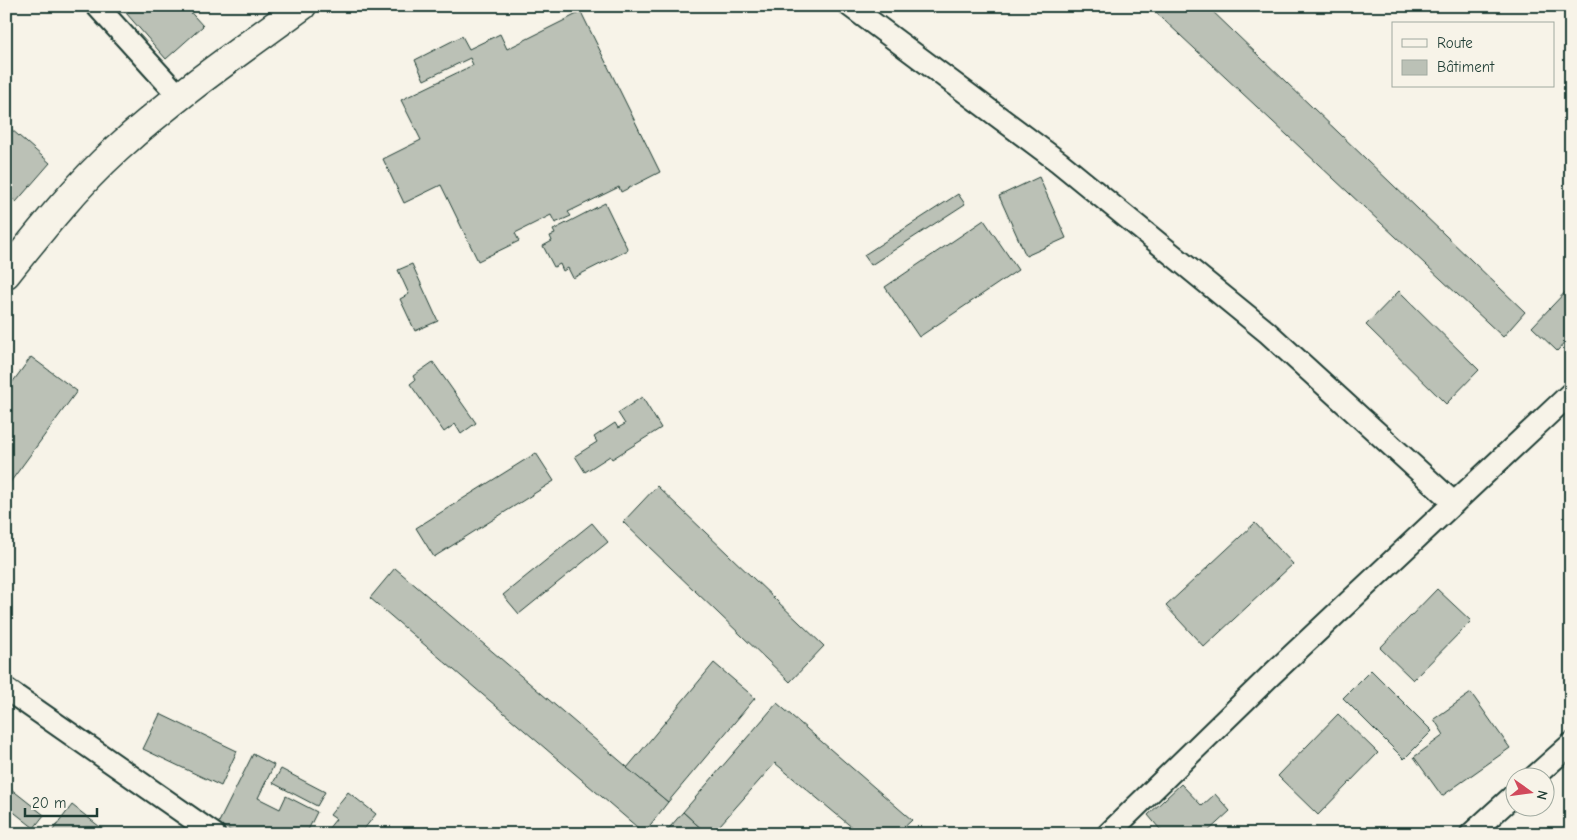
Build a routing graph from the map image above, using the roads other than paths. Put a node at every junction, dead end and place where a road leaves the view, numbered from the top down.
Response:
1 (97, 6) edge
2 (302, 6) edge
3 (850, 6) edge
4 (179, 96) junction
5 (6, 274) edge
6 (1571, 393) edge
7 (1454, 503) junction
8 (6, 689) edge
9 (1571, 744) edge
10 (1544, 768) edge
11 (1504, 803) edge
12 (214, 834) edge
13 (1108, 834) edge
14 (1471, 834) edge

1 - 4 street
2 - 4 street
3 - 7 street
4 - 5 street
6 - 7 street
7 - 13 street
8 - 12 street
9 - 10 street
11 - 14 street

